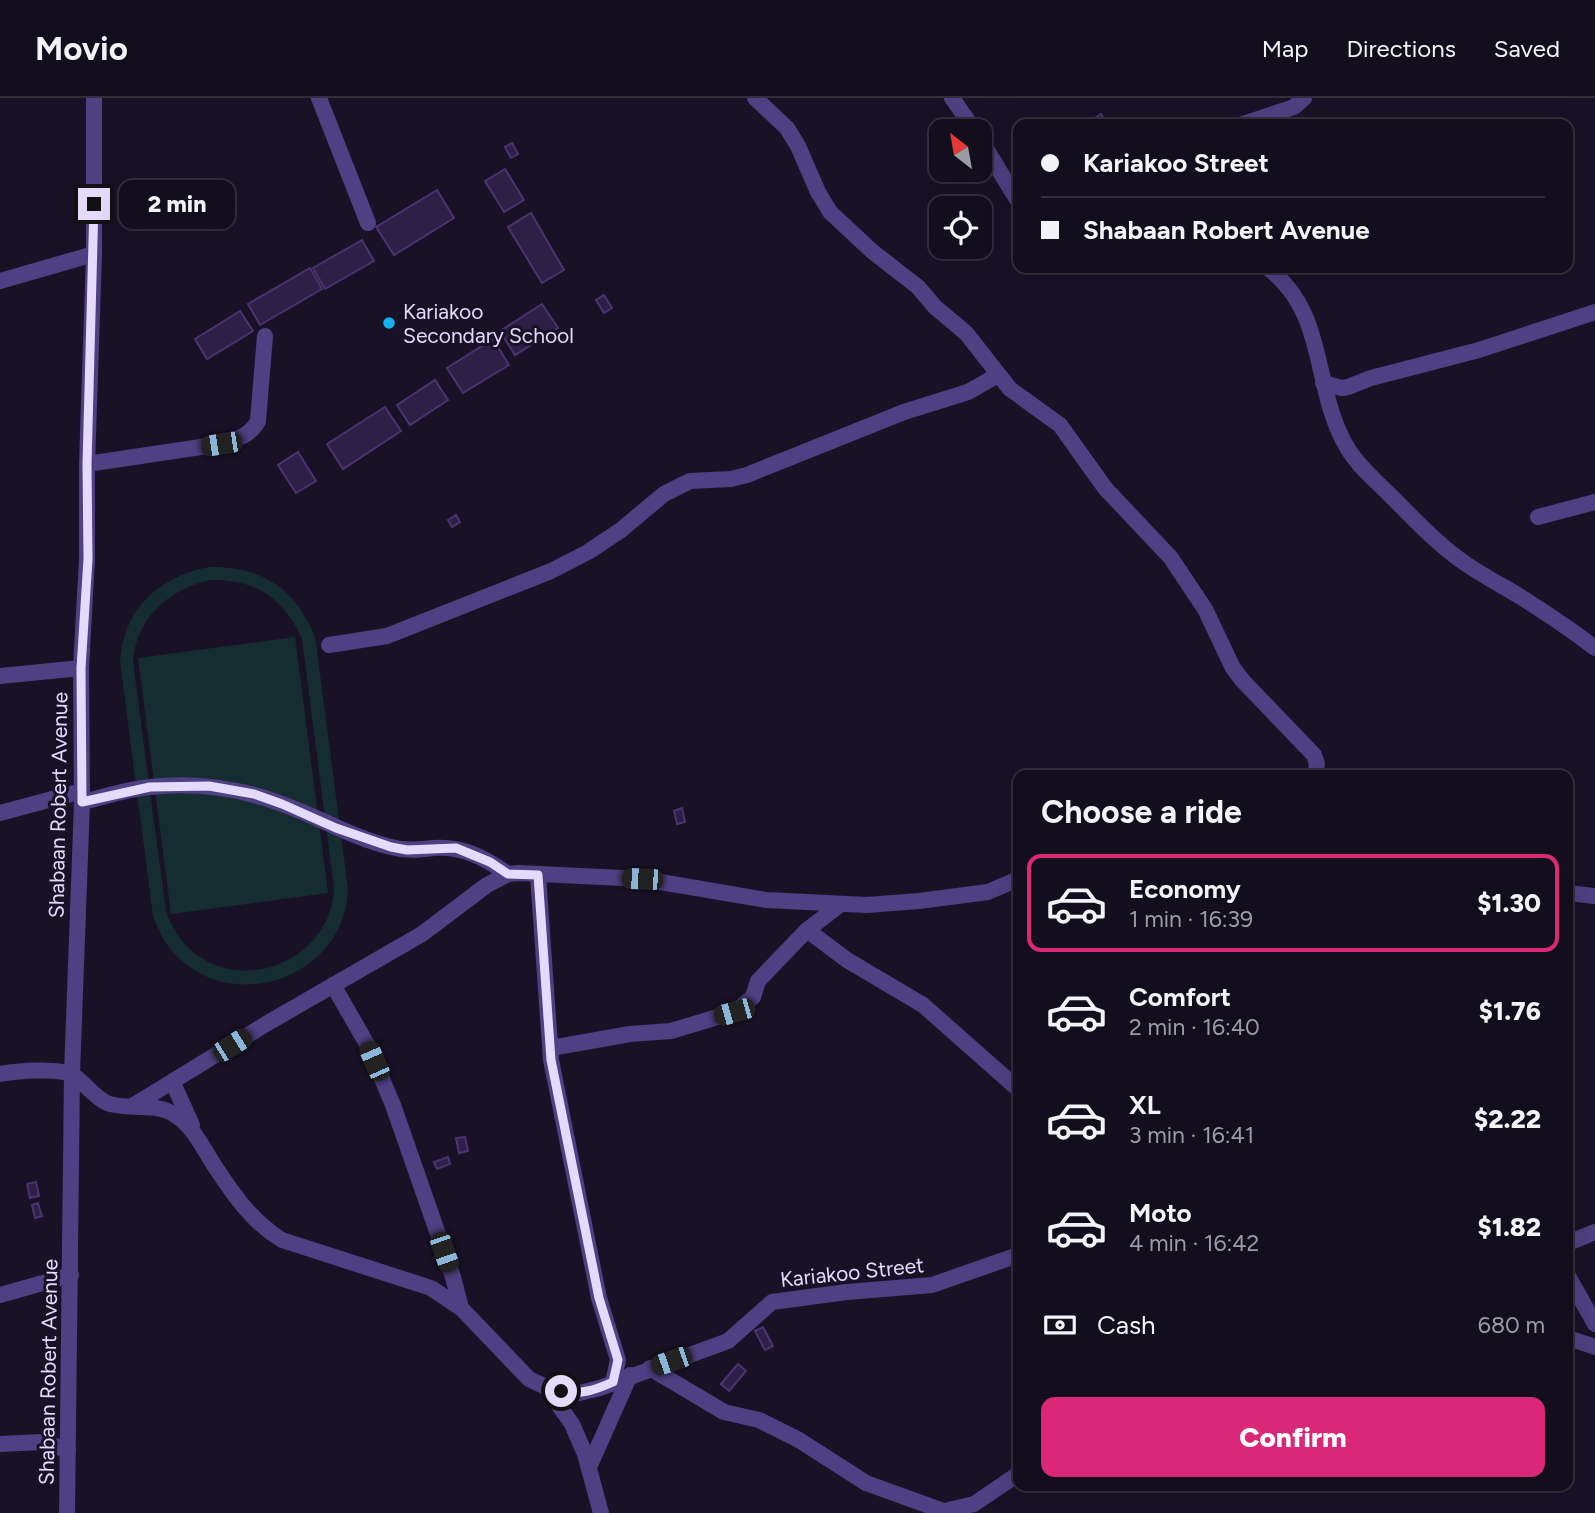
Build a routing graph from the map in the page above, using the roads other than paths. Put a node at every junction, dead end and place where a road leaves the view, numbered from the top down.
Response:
1 (94, 98) edge
2 (319, 98) edge
3 (755, 98) edge
4 (953, 98) edge
5 (1304, 98) edge
6 (967, 119) edge
7 (1258, 119) edge
8 (992, 160) edge
9 (1013, 194) edge
10 (368, 223) dead end
11 (94, 254) junction
12 (1274, 273) edge
13 (0, 281) edge
14 (1595, 312) edge
15 (265, 336) dead end
16 (998, 375) junction
17 (1323, 383) junction
18 (87, 464) junction
19 (1595, 502) edge
20 (1538, 517) dead end
21 (1587, 636) edge
22 (329, 645) dead end
23 (1595, 648) edge
24 (81, 668) junction
25 (0, 676) edge
26 (1316, 770) edge
27 (82, 797) junction
28 (0, 813) edge
29 (508, 874) junction
30 (538, 875) junction
31 (1013, 881) edge
32 (1573, 894) edge
33 (1595, 896) edge
34 (841, 904) junction
35 (807, 930) junction
36 (333, 985) junction
37 (551, 1048) junction
38 (0, 1074) edge
39 (72, 1074) junction
40 (173, 1083) junction
41 (1013, 1085) edge
42 (134, 1105) junction
43 (197, 1137) junction
44 (1595, 1232) edge
45 (1573, 1241) edge
46 (1013, 1257) edge
47 (71, 1275) junction
48 (1573, 1285) edge
49 (0, 1295) edge
50 (461, 1308) junction
51 (1595, 1324) edge
52 (1573, 1340) edge
53 (1595, 1347) edge
54 (650, 1368) junction
55 (630, 1376) junction
56 (613, 1382) junction
57 (547, 1387) junction
58 (0, 1444) edge
59 (68, 1450) junction
60 (590, 1465) junction
61 (1013, 1477) edge
62 (947, 1512) edge
63 (67, 1513) edge
64 (601, 1513) edge

1 - 11 street, Shabaan Robert Avenue
2 - 10 street
3 - 16 street
4 - 6 street
5 - 7 street
8 - 9 street
11 - 13 street
11 - 18 street, Shabaan Robert Avenue
12 - 17 street
14 - 17 street
15 - 18 street
16 - 22 street
16 - 26 street
17 - 21 street
18 - 24 street, Shabaan Robert Avenue
19 - 20 street
21 - 23 street
24 - 25 street
24 - 27 street, Shabaan Robert Avenue
27 - 28 street
27 - 29 street
27 - 39 street, Shabaan Robert Avenue
29 - 30 street
29 - 36 street
30 - 34 street
30 - 37 street
31 - 34 street
32 - 33 street
34 - 35 street
35 - 37 street
35 - 41 street
36 - 40 street
36 - 50 street
37 - 56 street
38 - 39 street
39 - 42 street, Kariakoo Street
39 - 47 street, Shabaan Robert Avenue
40 - 42 street
40 - 43 street
42 - 43 street, Kariakoo Street
43 - 50 street, Kariakoo Street
44 - 45 street
46 - 54 street, Kariakoo Street
47 - 49 street
47 - 59 street, Shabaan Robert Avenue
48 - 51 street
50 - 57 street, Kariakoo Street
52 - 53 street
54 - 55 street, Kariakoo Street
54 - 62 street
55 - 56 street, Kariakoo Street
55 - 60 street
56 - 57 street, Kariakoo Street
57 - 60 street
58 - 59 street
59 - 63 street, Shabaan Robert Avenue
60 - 64 street
61 - 62 street

